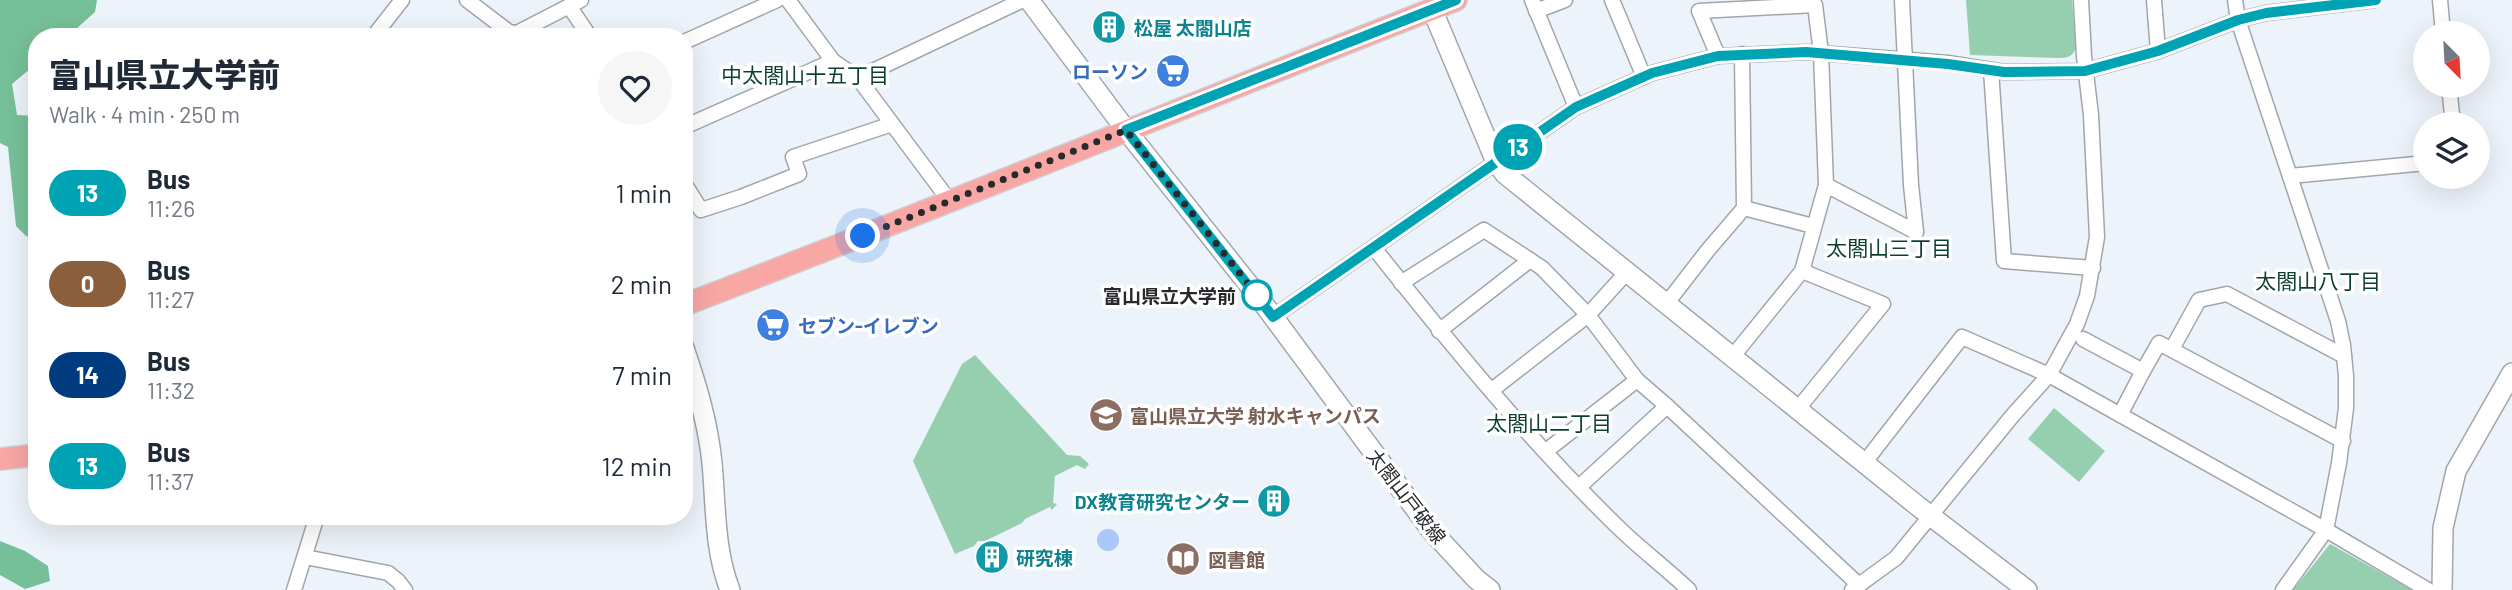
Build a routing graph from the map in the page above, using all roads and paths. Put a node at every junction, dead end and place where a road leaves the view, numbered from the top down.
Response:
1 (402, 0) edge
2 (467, 0) edge
3 (776, 0) edge
4 (788, 0) edge
5 (1023, 0) edge
6 (1029, 0) edge
7 (1565, 0) edge
8 (1612, 0) edge
9 (1902, 0) edge
10 (2081, 0) edge
11 (2154, 0) edge
12 (2235, 0) edge
13 (2375, 0) edge
14 (2440, 0) edge
15 (575, 3) edge
16 (1439, 3) edge
17 (1815, 3) edge
18 (485, 5) edge
19 (1534, 6) edge
20 (1697, 6) edge
21 (2238, 20) junction
22 (2442, 21) edge
23 (380, 28) edge
24 (507, 28) edge
25 (529, 28) edge
26 (586, 28) edge
27 (693, 38) edge
28 (2158, 51) junction
29 (1821, 53) junction
30 (1742, 54) junction
31 (1718, 56) junction
32 (1904, 60) junction
33 (833, 61) junction
34 (1991, 70) junction
35 (2085, 71) junction
36 (1644, 77) junction
37 (858, 78) junction
38 (1576, 107) junction
39 (693, 123) edge
40 (892, 124) junction
41 (1126, 130) junction
42 (1496, 162) junction
43 (2413, 164) edge
44 (2290, 176) junction
45 (1826, 185) junction
46 (693, 197) edge
47 (951, 203) junction
48 (1744, 208) junction
49 (1814, 226) junction
50 (1374, 248) junction
51 (1530, 260) junction
52 (2093, 268) junction
53 (1802, 271) junction
54 (1627, 272) junction
55 (1401, 283) junction
56 (693, 302) edge
57 (1667, 303) junction
58 (1588, 315) junction
59 (1273, 317) junction
60 (1439, 331) junction
61 (2083, 339) dead end
62 (2172, 349) junction
63 (1733, 356) junction
64 (2344, 356) junction
65 (2143, 371) junction
66 (2512, 373) edge
67 (693, 375) edge
68 (2049, 375) junction
69 (1637, 380) junction
70 (1492, 390) junction
71 (1667, 406) junction
72 (1797, 410) junction
73 (2120, 415) junction
74 (2343, 441) junction
75 (1546, 451) junction
76 (28, 456) edge
77 (0, 459) edge
78 (1865, 462) junction
79 (1580, 486) junction
80 (1931, 516) junction
81 (314, 525) edge
82 (2326, 530) junction
83 (305, 556) junction
84 (1856, 587) edge
85 (294, 590) edge
86 (405, 590) edge
87 (730, 590) edge
88 (1489, 590) edge
89 (1689, 590) edge
90 (2027, 590) edge
91 (2283, 590) edge
92 (2428, 590) edge
93 (2442, 590) edge

1 - 23 street
2 - 18 street
3 - 27 street
4 - 33 street
5 - 37 street
6 - 41 street, 太閤山戸破線
7 - 19 street
8 - 36 street
9 - 32 street
10 - 35 street
11 - 28 street
12 - 21 street
13 - 21 street
14 - 22 street
15 - 25 street
15 - 26 street
16 - 41 main road
16 - 42 street
17 - 20 street
17 - 29 street
18 - 24 street
19 - 38 street
20 - 31 street
21 - 28 street
21 - 44 street
28 - 35 street
29 - 30 street
29 - 32 street
29 - 45 street
30 - 31 street
30 - 48 street
31 - 36 street
32 - 34 street
32 - 45 street
33 - 37 street
33 - 39 street
34 - 35 street
34 - 52 street
35 - 52 street
36 - 38 street
37 - 40 street
38 - 42 street
40 - 46 street
40 - 47 street
41 - 47 main road
41 - 59 street, 太閤山戸破線
42 - 50 street
42 - 54 street
43 - 44 street
44 - 64 street
45 - 49 street
47 - 56 main road
48 - 49 street
48 - 57 street
49 - 53 street
50 - 55 street
50 - 59 street
51 - 55 street
51 - 58 street
51 - 60 street
52 - 68 street
53 - 63 street
53 - 72 street
54 - 57 street
54 - 58 street
55 - 60 street
57 - 63 street
58 - 69 street
58 - 70 street
59 - 88 street, 太閤山戸破線
60 - 70 street
61 - 65 street
62 - 64 street
62 - 65 street
62 - 74 street
63 - 72 street
64 - 74 street
65 - 73 street
66 - 93 street
67 - 87 street
68 - 73 street
68 - 78 street
68 - 80 street
69 - 71 street
69 - 75 street
70 - 75 street
71 - 79 street
71 - 84 street
72 - 78 street
73 - 82 street
74 - 82 street
75 - 79 street
76 - 77 main road
78 - 80 street
79 - 89 street
80 - 84 street
80 - 90 street
81 - 83 street
82 - 91 street
82 - 92 street
83 - 85 street
83 - 86 street

